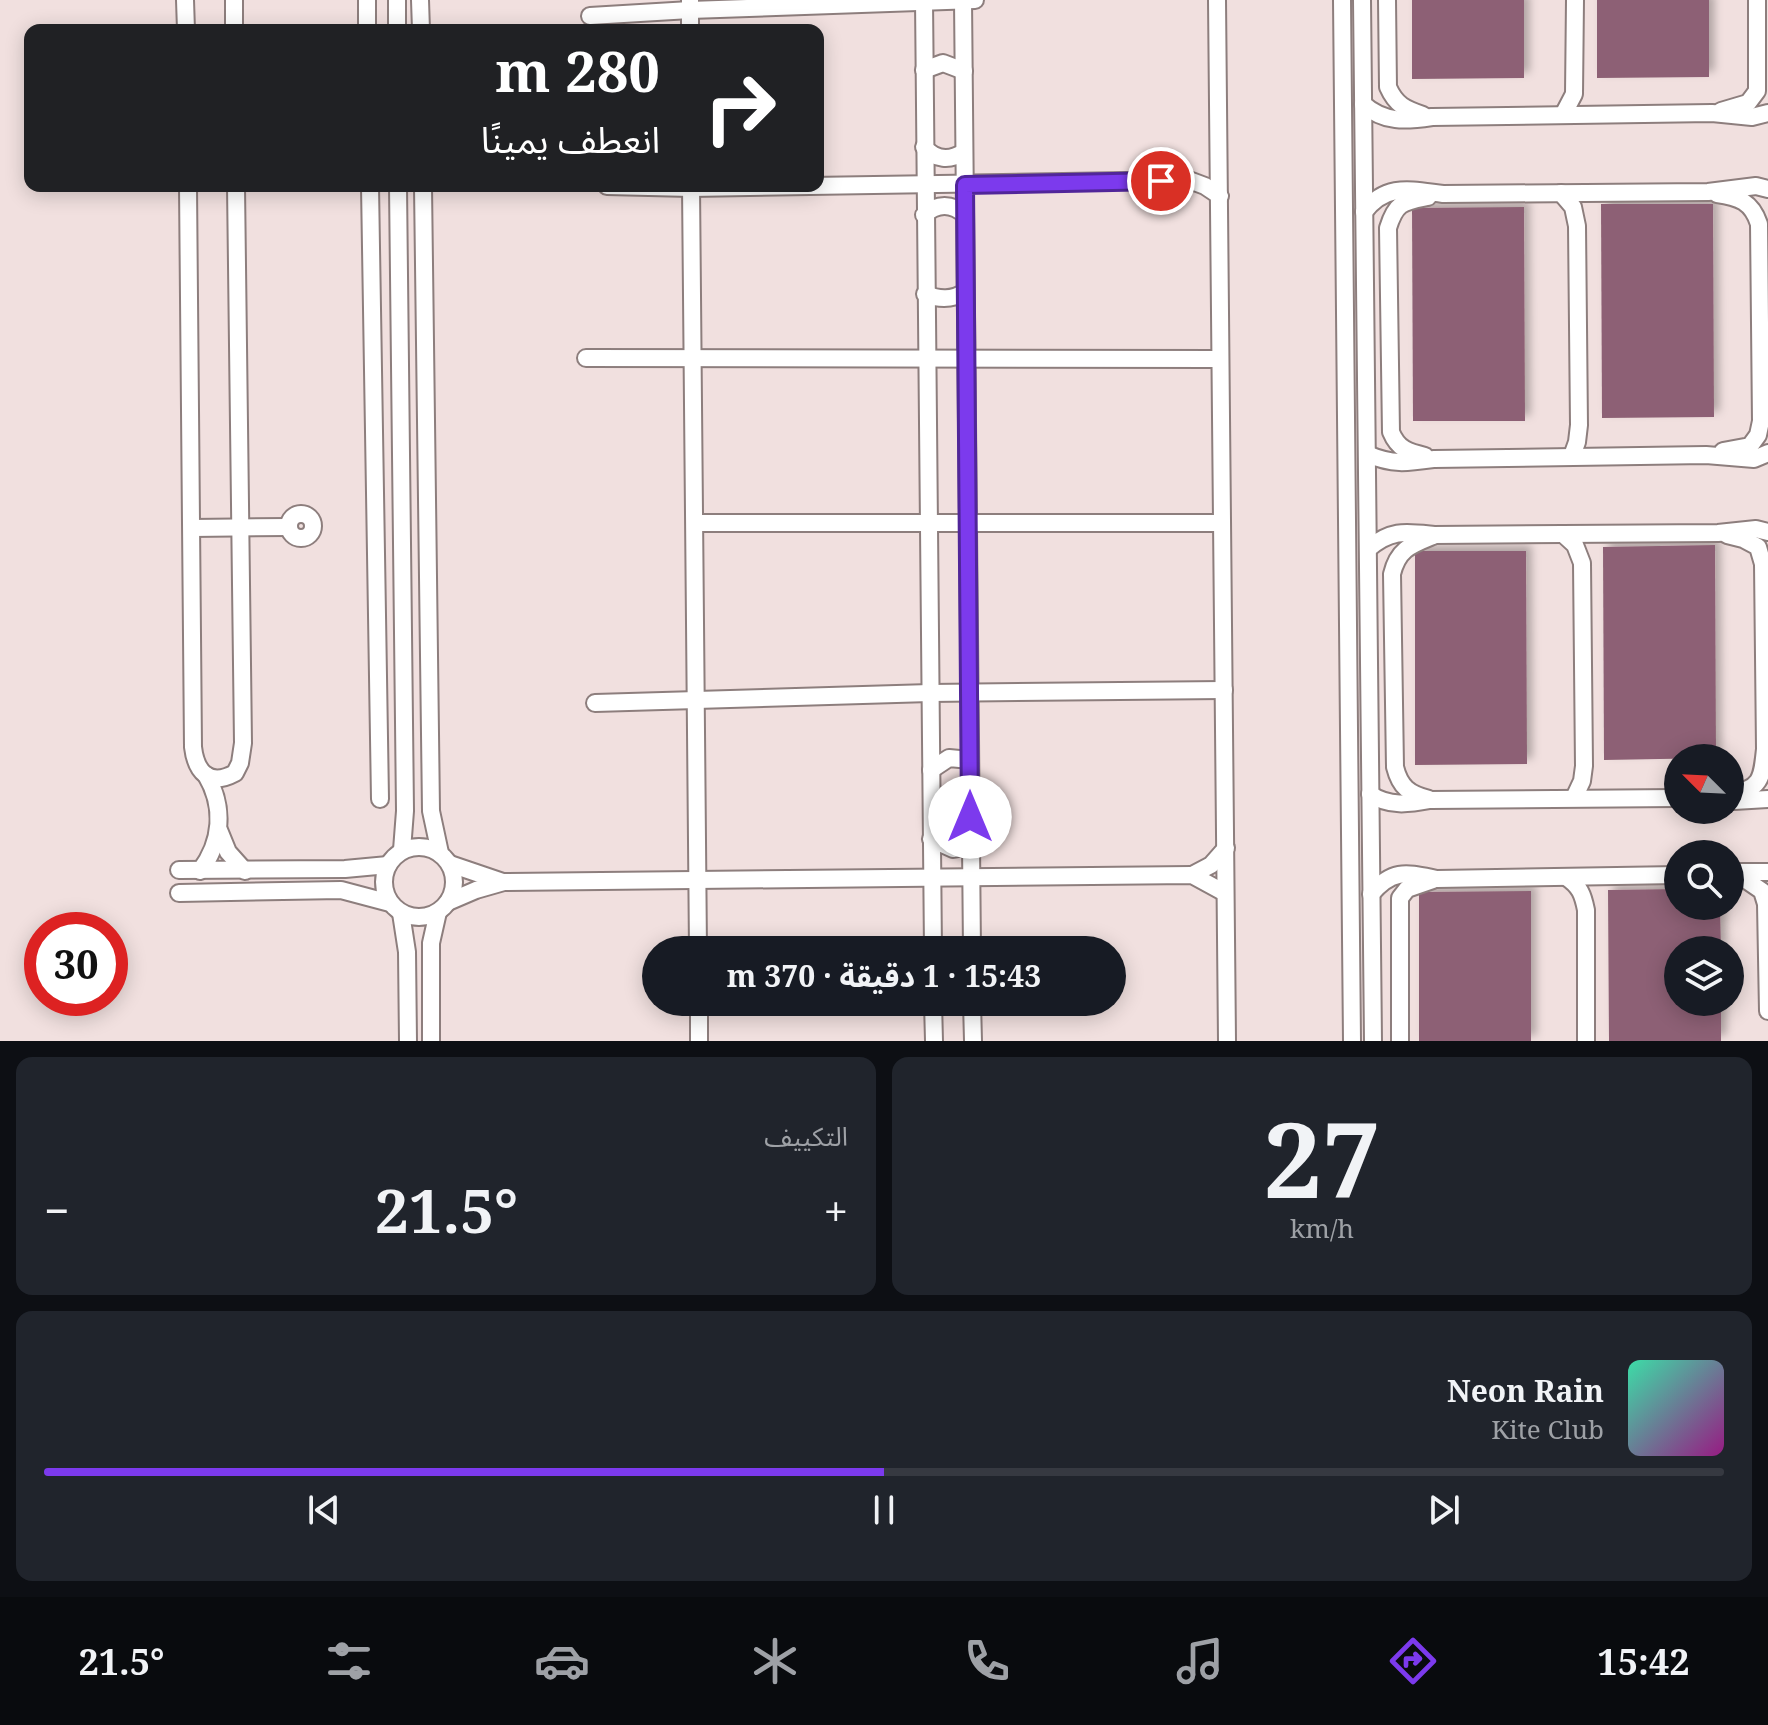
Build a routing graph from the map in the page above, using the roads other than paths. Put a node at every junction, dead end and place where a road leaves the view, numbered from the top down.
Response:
1 (185, 0) edge
2 (234, 0) edge
3 (367, 0) edge
4 (397, 0) edge
5 (420, 0) edge
6 (924, 0) edge
7 (963, 0) edge
8 (975, 0) edge
9 (1217, 0) edge
10 (1342, 0) edge
11 (1362, 0) edge
12 (1387, 0) edge
13 (1575, 0) edge
14 (1757, 0) edge
15 (690, 5) edge
16 (590, 16) dead end
17 (186, 24) edge
18 (234, 24) edge
19 (367, 24) edge
20 (397, 24) edge
21 (421, 24) edge
22 (924, 70) junction
23 (964, 71) junction
24 (1363, 104) junction
25 (1712, 113) junction
26 (1768, 113) edge
27 (1563, 115) junction
28 (1432, 117) junction
29 (924, 147) junction
30 (964, 152) junction
31 (1219, 161) junction
32 (1189, 180) junction
33 (924, 185) junction
34 (965, 185) junction
35 (824, 186) edge
36 (1768, 189) edge
37 (188, 192) edge
38 (236, 192) edge
39 (370, 192) edge
40 (377, 192) edge
41 (398, 192) edge
42 (423, 192) edge
43 (691, 192) edge
44 (1708, 192) junction
45 (1561, 193) junction
46 (1443, 194) junction
47 (1220, 196) junction
48 (398, 209) junction
49 (1364, 212) junction
50 (924, 215) junction
51 (965, 215) junction
52 (965, 292) junction
53 (925, 294) junction
54 (586, 358) dead end
55 (693, 358) junction
56 (926, 358) junction
57 (966, 359) junction
58 (1220, 359) junction
59 (1768, 453) edge
60 (1367, 454) junction
61 (1706, 455) junction
62 (1572, 456) junction
63 (1434, 459) junction
64 (928, 522) junction
65 (967, 522) junction
66 (695, 523) junction
67 (1222, 523) junction
68 (376, 526) junction
69 (402, 526) junction
70 (241, 527) junction
71 (288, 527) dead end
72 (192, 528) junction
73 (1768, 532) edge
74 (1718, 533) junction
75 (1563, 534) junction
76 (1434, 535) junction
77 (1368, 549) junction
78 (1224, 690) junction
79 (930, 693) junction
80 (969, 693) junction
81 (697, 699) junction
82 (595, 703) dead end
83 (970, 760) junction
84 (931, 770) junction
85 (235, 773) junction
86 (206, 775) junction
87 (1744, 792) edge
88 (1370, 794) junction
89 (1574, 798) junction
90 (1664, 798) edge
91 (380, 799) dead end
92 (1768, 799) edge
93 (1430, 800) junction
94 (1744, 800) edge
95 (218, 810) junction
96 (218, 829) junction
97 (931, 839) junction
98 (970, 846) junction
99 (1226, 848) junction
100 (402, 850) junction
101 (445, 859) junction
102 (388, 865) junction
103 (179, 870) dead end
104 (1744, 870) edge
105 (200, 871) junction
106 (245, 871) junction
107 (1768, 872) edge
108 (1192, 875) junction
109 (1664, 875) edge
110 (971, 877) junction
111 (1566, 877) junction
112 (932, 878) junction
113 (1437, 879) junction
114 (1744, 879) edge
115 (698, 880) junction
116 (504, 882) junction
117 (179, 893) dead end
118 (1225, 893) junction
119 (1371, 894) junction
120 (443, 907) junction
121 (396, 908) junction
122 (698, 936) edge
123 (933, 936) edge
124 (972, 936) edge
125 (1768, 1011) edge
126 (699, 1016) edge
127 (933, 1016) edge
128 (972, 1016) edge
129 (408, 1041) edge
130 (431, 1041) edge
131 (699, 1041) edge
132 (934, 1041) edge
133 (973, 1041) edge
134 (1227, 1041) edge
135 (1352, 1041) edge
136 (1373, 1041) edge
137 (1400, 1041) edge
138 (1586, 1041) edge

1 - 17 street
2 - 18 street
3 - 19 street
4 - 20 street
5 - 21 street
6 - 7 street
6 - 15 street
6 - 22 street
7 - 8 street
7 - 23 street
9 - 31 street
10 - 135 street
11 - 24 street
12 - 28 street
13 - 27 street
14 - 25 street
15 - 16 street
22 - 23 street
22 - 29 street
23 - 30 street
24 - 28 street
24 - 49 street
25 - 26 street
25 - 27 street
27 - 28 street
29 - 30 street
29 - 33 street
30 - 34 street
31 - 32 street
31 - 47 street
32 - 34 street
32 - 47 street
33 - 34 street
33 - 35 street
33 - 50 street
34 - 51 street
36 - 44 street
37 - 72 street
38 - 70 street
39 - 68 street
40 - 48 street
41 - 48 street
42 - 101 street
43 - 55 street
44 - 45 street
44 - 61 street
45 - 46 street
45 - 62 street
46 - 49 street
46 - 63 street
47 - 58 street
48 - 69 street
49 - 60 street
50 - 51 street
50 - 53 street
51 - 52 street
52 - 53 street
52 - 57 street
53 - 56 street
54 - 55 street
55 - 56 street
55 - 66 street
56 - 57 street
56 - 64 street
57 - 58 street
57 - 65 street
58 - 67 street
59 - 61 street
60 - 63 street
60 - 77 street
61 - 62 street
62 - 63 street
64 - 65 street
64 - 66 street
64 - 79 street
65 - 67 street
65 - 80 street
66 - 81 street
67 - 78 street
68 - 69 street
68 - 91 street
69 - 100 street
70 - 71 street
70 - 72 street
70 - 85 street
72 - 86 street
73 - 74 street
74 - 75 street
74 - 87 street
75 - 76 street
75 - 89 street
76 - 77 street
76 - 93 street
77 - 88 street
78 - 80 street
78 - 99 street
79 - 80 street
79 - 81 street
79 - 84 street
80 - 83 street
81 - 82 street
81 - 115 street
83 - 84 street
83 - 98 street
84 - 97 street
85 - 86 street
85 - 95 street
86 - 95 street
88 - 93 street
88 - 119 street
89 - 90 street
89 - 93 street
92 - 94 street
95 - 96 street
96 - 105 street
96 - 106 street
97 - 98 street
97 - 112 street
98 - 110 street
99 - 108 street
99 - 118 street
100 - 101 street
100 - 102 street
101 - 116 street
101 - 120 street
102 - 106 street
102 - 121 street
103 - 105 street
104 - 107 street
105 - 106 street
108 - 110 street
108 - 118 street
109 - 111 street
110 - 112 street
110 - 124 street
111 - 113 street
111 - 138 street
112 - 115 street
112 - 123 street
113 - 119 street
113 - 137 street
114 - 125 street
115 - 116 street
115 - 122 street
116 - 120 street
117 - 121 street
118 - 134 street
119 - 136 street
120 - 121 street
120 - 130 street
121 - 129 street
126 - 131 street
127 - 132 street
128 - 133 street

